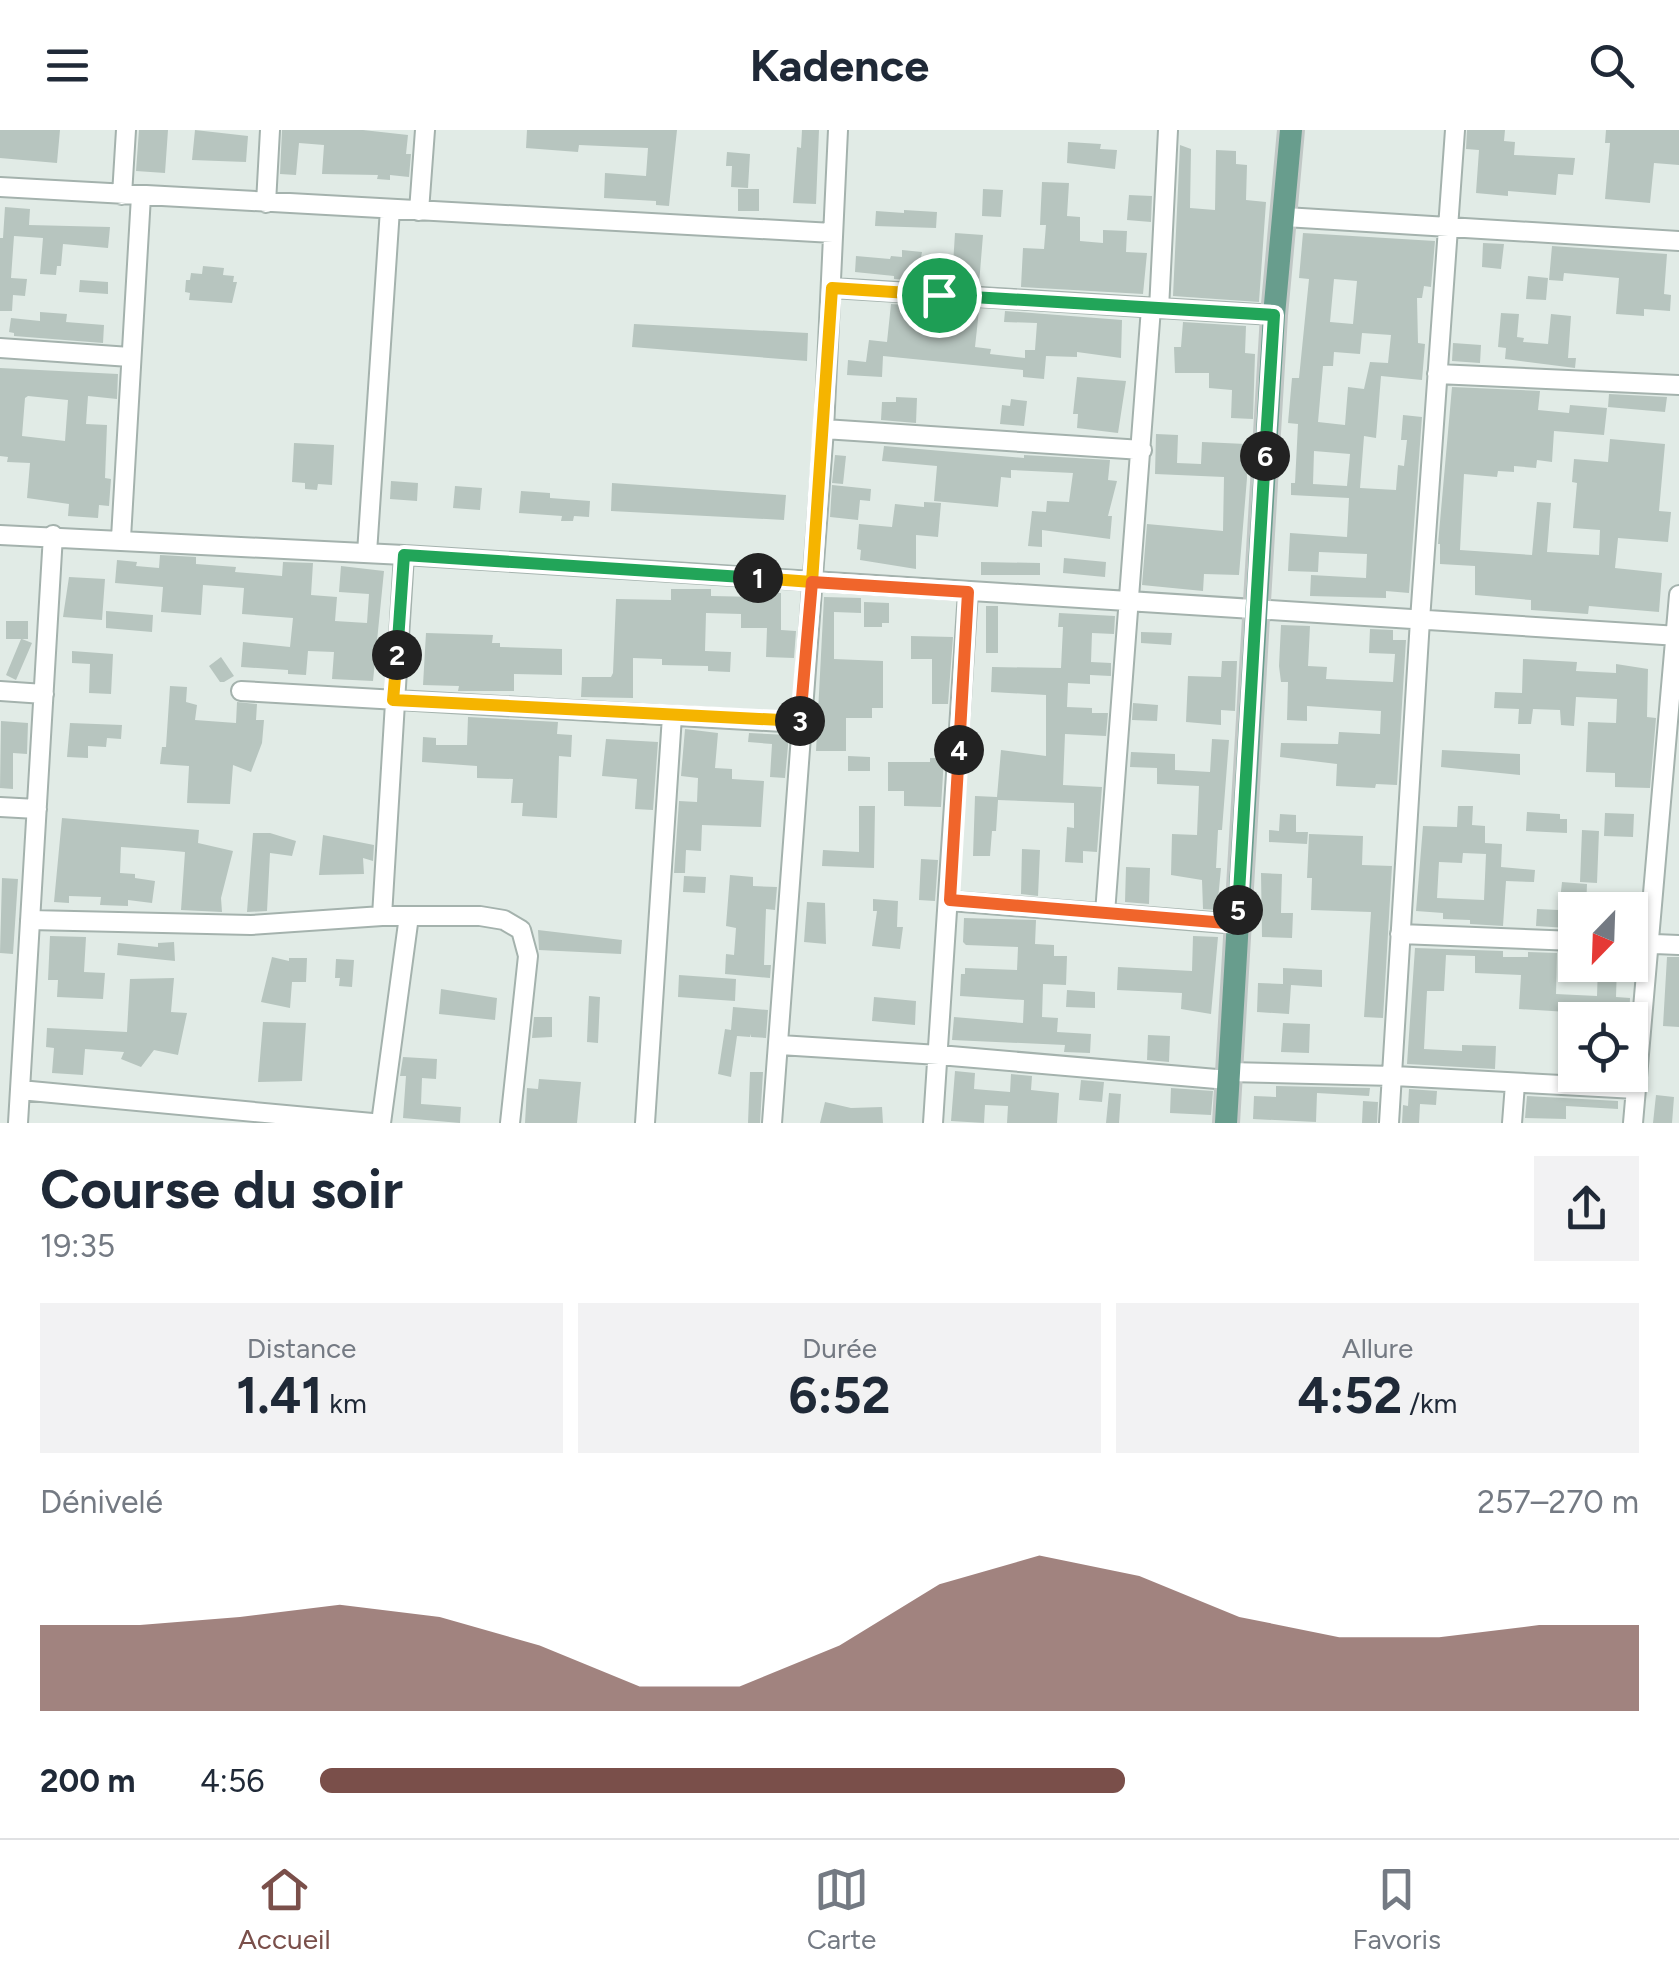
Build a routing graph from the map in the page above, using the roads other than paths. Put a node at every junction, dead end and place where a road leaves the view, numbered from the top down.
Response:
1 (126, 130) edge
2 (270, 130) edge
3 (425, 130) edge
4 (838, 130) edge
5 (1168, 130) edge
6 (1291, 130) edge
7 (1456, 130) edge
8 (0, 187) edge
9 (122, 195) junction
10 (141, 196) junction
11 (266, 203) junction
12 (390, 209) junction
13 (419, 211) junction
14 (1285, 217) junction
15 (1448, 229) junction
16 (832, 234) junction
17 (1679, 241) edge
18 (832, 288) junction
19 (1155, 308) junction
20 (1274, 315) junction
21 (0, 348) edge
22 (130, 357) junction
23 (1437, 374) junction
24 (1679, 384) edge
25 (824, 429) junction
26 (1142, 450) junction
27 (0, 534) edge
28 (53, 535) junction
29 (120, 538) junction
30 (367, 553) junction
31 (404, 555) junction
32 (812, 582) junction
33 (968, 592) junction
34 (1679, 594) edge
35 (1130, 602) junction
36 (1256, 610) junction
37 (1420, 620) junction
38 (1678, 636) edge
39 (0, 691) edge
40 (242, 691) dead end
41 (44, 694) junction
42 (393, 700) junction
43 (672, 716) junction
44 (800, 723) junction
45 (0, 807) edge
46 (37, 809) junction
47 (950, 900) junction
48 (1105, 913) junction
49 (382, 916) junction
50 (409, 916) junction
51 (30, 920) junction
52 (1238, 924) junction
53 (1400, 934) junction
54 (1558, 940) edge
55 (1648, 944) edge
56 (1651, 944) junction
57 (1679, 945) edge
58 (1645, 1002) edge
59 (780, 1045) junction
60 (939, 1055) junction
61 (1228, 1076) junction
62 (1394, 1076) junction
63 (1514, 1084) junction
64 (1558, 1086) edge
65 (20, 1090) junction
66 (1636, 1092) edge
67 (18, 1123) edge
68 (372, 1123) edge
69 (381, 1123) edge
70 (510, 1123) edge
71 (645, 1123) edge
72 (772, 1123) edge
73 (933, 1123) edge
74 (1226, 1123) edge
75 (1389, 1123) edge
76 (1512, 1123) edge
77 (1633, 1123) edge

1 - 9 street
2 - 11 street
3 - 13 street
4 - 16 street
5 - 19 street
6 - 14 main road
7 - 15 street
8 - 9 street
9 - 10 street
10 - 11 street
10 - 22 street
11 - 12 street
12 - 13 street
12 - 30 street
13 - 16 street
14 - 15 street
14 - 20 main road
15 - 17 street
15 - 23 street
16 - 18 street
18 - 19 street
18 - 25 street
19 - 20 street
19 - 26 street
20 - 36 main road
21 - 22 street
22 - 29 street
23 - 24 street
23 - 37 street
25 - 26 street
25 - 32 street
26 - 35 street
27 - 28 street
28 - 29 street
28 - 41 street
29 - 30 street
30 - 31 street
31 - 32 street
31 - 42 street
32 - 33 street
32 - 44 street
33 - 35 street
33 - 47 street
34 - 38 street
35 - 36 street
35 - 48 street
36 - 37 street
36 - 52 main road
37 - 38 street
37 - 53 street
38 - 56 street
39 - 41 street
40 - 42 street
41 - 46 street
42 - 43 street
42 - 49 street
43 - 44 street
43 - 71 street
44 - 59 street
45 - 46 street
46 - 51 street
47 - 48 street
47 - 60 street
48 - 52 street
49 - 50 street
49 - 51 street
50 - 69 street
50 - 70 street
51 - 65 street
52 - 61 main road
53 - 54 street
53 - 62 street
55 - 56 street
56 - 57 street
56 - 58 street
59 - 60 street
59 - 72 street
60 - 61 street
60 - 73 street
61 - 62 street
61 - 74 main road
62 - 63 street
62 - 75 street
63 - 64 street
63 - 76 street
65 - 67 street
65 - 68 street
66 - 77 street

